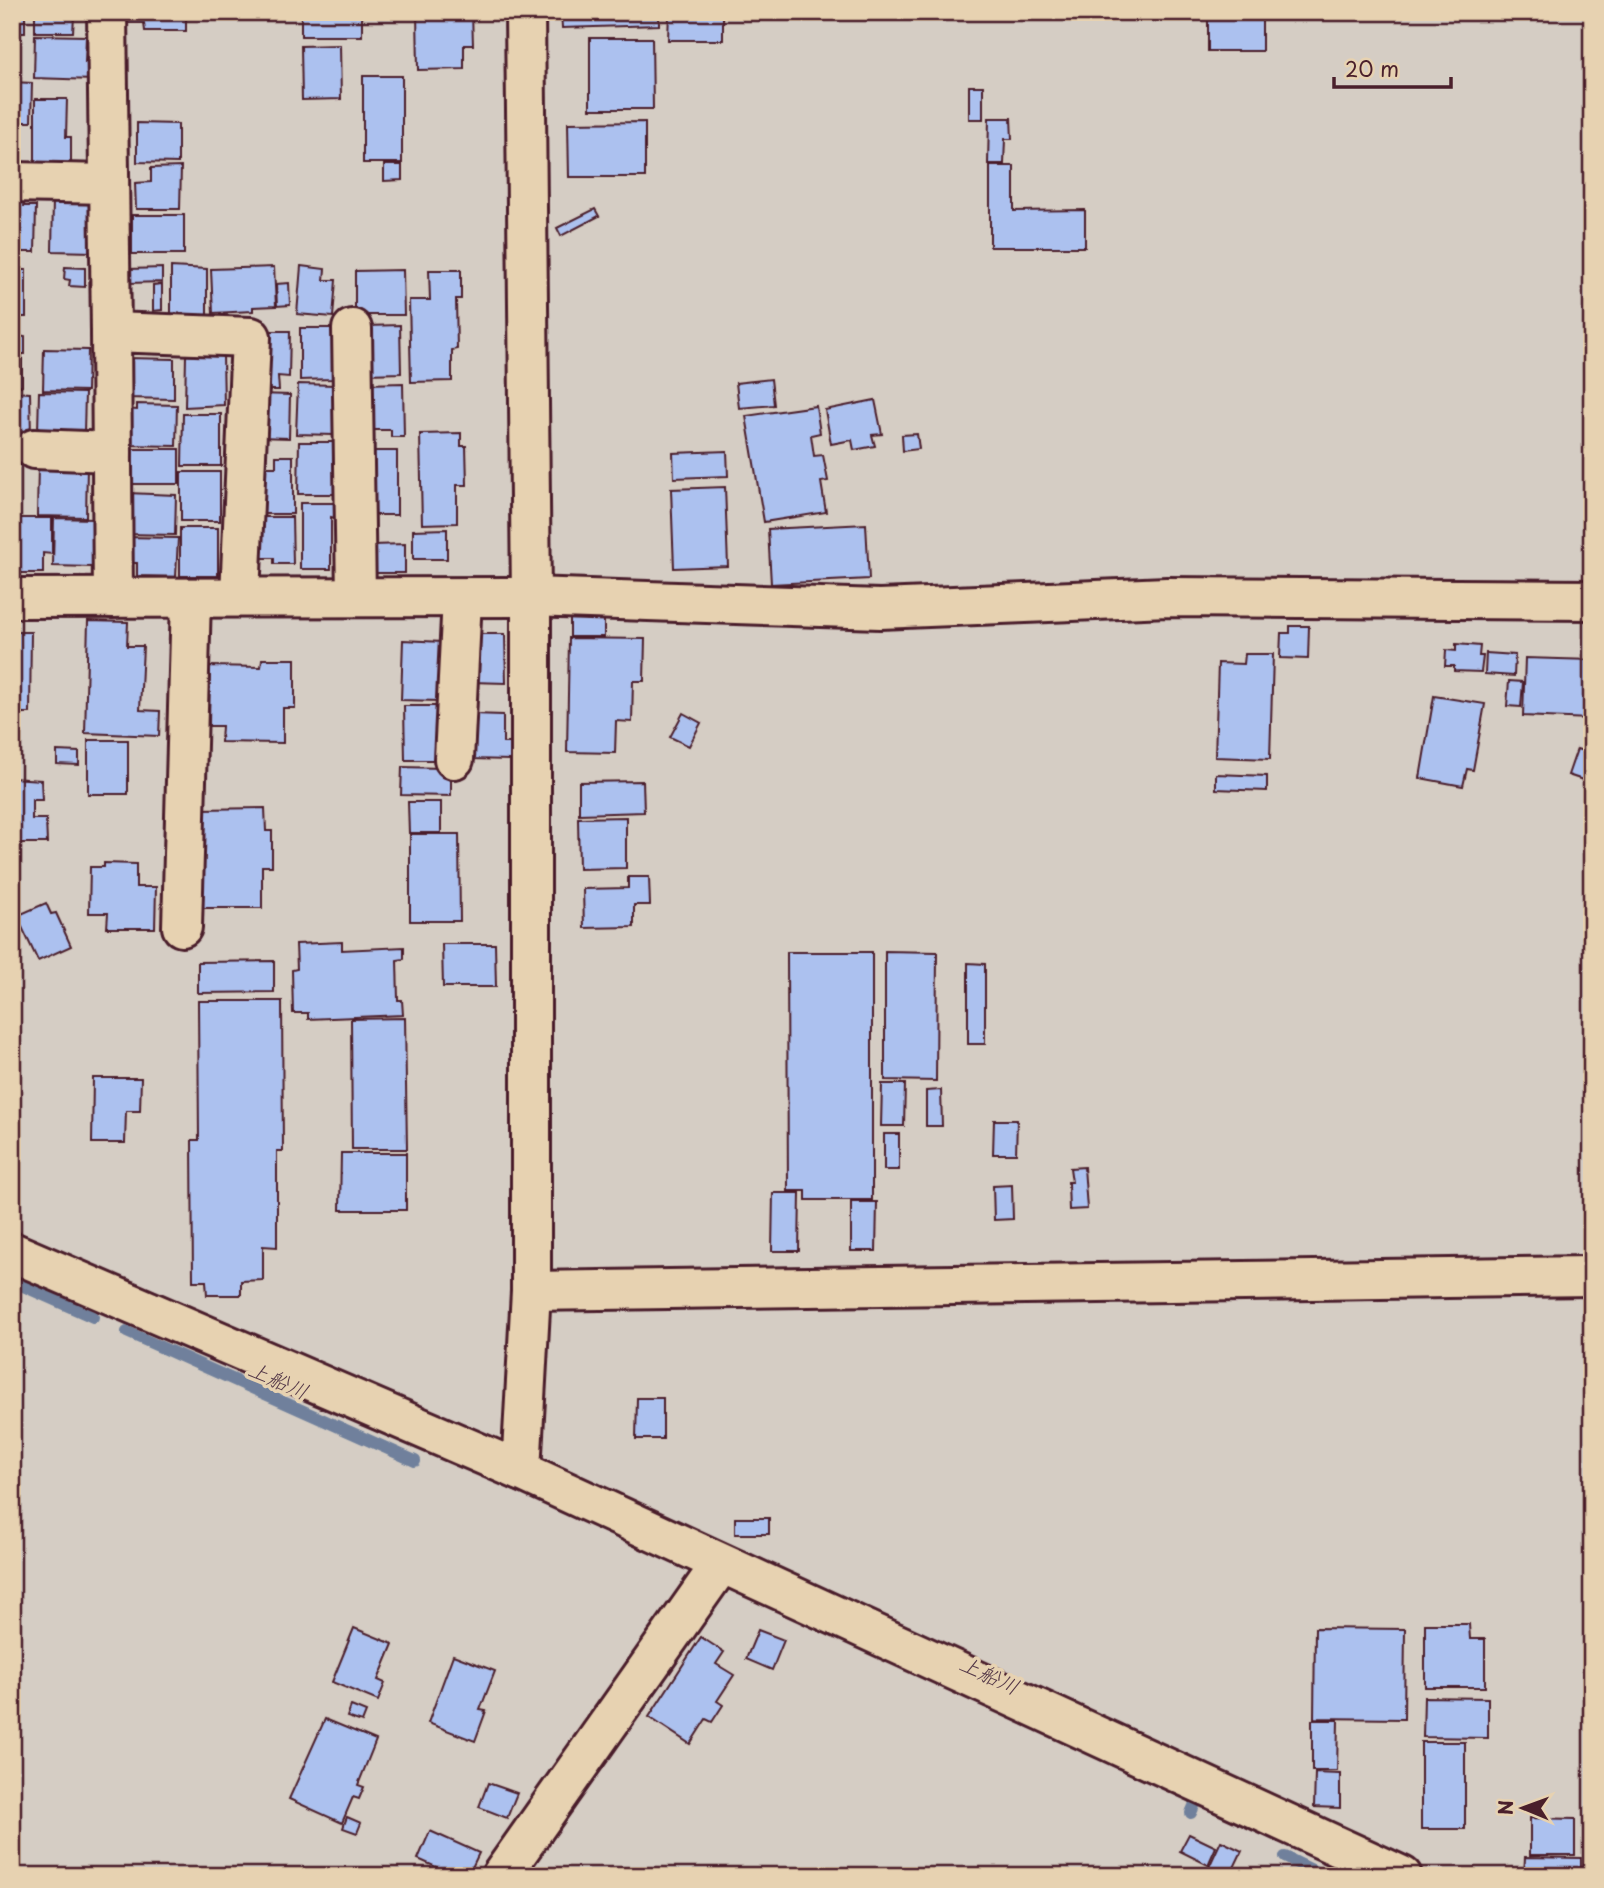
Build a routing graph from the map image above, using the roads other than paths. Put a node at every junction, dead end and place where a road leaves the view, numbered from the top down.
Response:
1 (107, 12) edge
2 (525, 12) edge
3 (12, 182) edge
4 (109, 184) junction
5 (352, 329) dead end
6 (111, 332) junction
7 (34, 449) dead end
8 (112, 452) junction
9 (240, 597) junction
10 (356, 597) junction
11 (531, 597) junction
12 (12, 598) edge
13 (113, 598) junction
14 (191, 598) junction
15 (463, 598) junction
16 (1592, 600) edge
17 (454, 760) dead end
18 (182, 927) dead end
19 (12, 1252) edge
20 (1592, 1276) edge
21 (531, 1291) junction
22 (521, 1471) junction
23 (721, 1564) junction
24 (501, 1876) edge
25 (1402, 1876) edge

1 - 4 street
2 - 11 street
3 - 4 street
4 - 6 street
5 - 10 street
6 - 8 street
6 - 9 street
7 - 8 street
8 - 13 street
9 - 10 street
9 - 14 street
10 - 15 street
11 - 15 street
11 - 16 street
11 - 21 street
12 - 13 street
13 - 14 street
14 - 18 street
15 - 17 street
19 - 22 street
20 - 21 street
21 - 22 street
22 - 23 street
23 - 24 street
23 - 25 street

